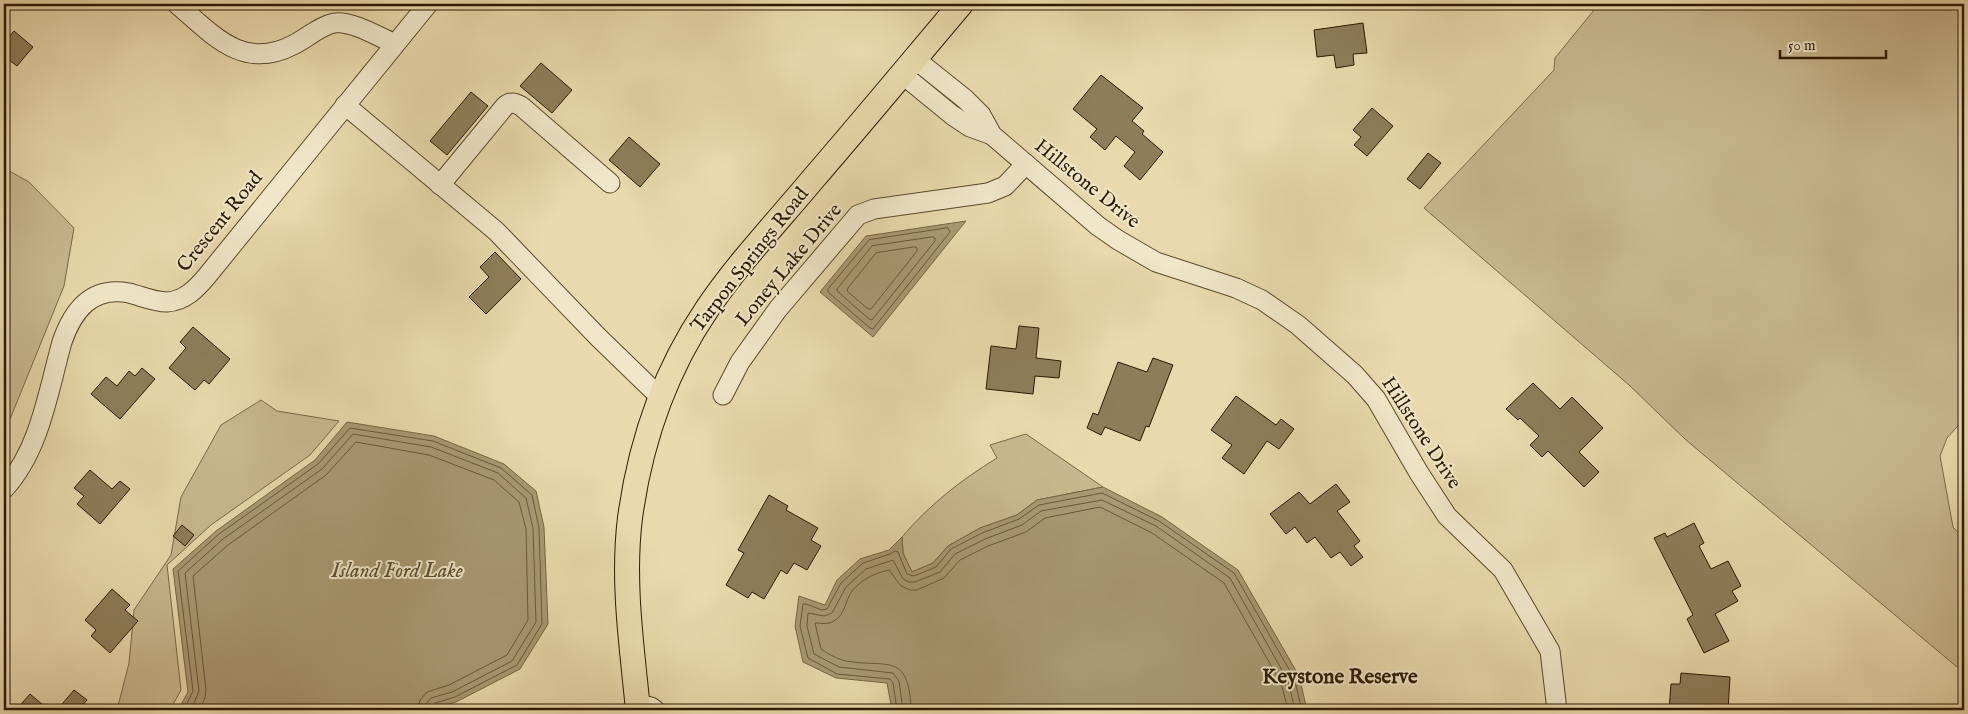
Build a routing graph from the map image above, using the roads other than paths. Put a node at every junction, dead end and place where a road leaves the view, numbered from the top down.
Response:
1 (177, 4) edge
2 (428, 4) edge
3 (961, 4) edge
4 (395, 44) junction
5 (909, 66) junction
6 (966, 99) junction
7 (345, 105) junction
8 (952, 115) junction
9 (992, 135) junction
10 (1026, 164) junction
11 (610, 182) dead end
12 (440, 185) junction
13 (723, 395) dead end
14 (660, 398) junction
15 (4, 489) edge
16 (644, 708) edge
17 (1557, 710) edge

1 - 4 street
2 - 4 street, Crescent Road
3 - 5 main road, Tarpon Springs Road
4 - 7 street, Crescent Road
5 - 6 street, Hillstone Drive
5 - 8 street, Hillstone Drive
5 - 14 main road, Tarpon Springs Road
6 - 8 street
6 - 9 street, Hillstone Drive
7 - 12 street
7 - 15 street, Crescent Road
8 - 9 street, Hillstone Drive
9 - 10 street, Hillstone Drive
10 - 13 street, Loney Lake Drive
10 - 17 street, Hillstone Drive
11 - 12 street
12 - 14 street
14 - 16 main road, Tarpon Springs Road

